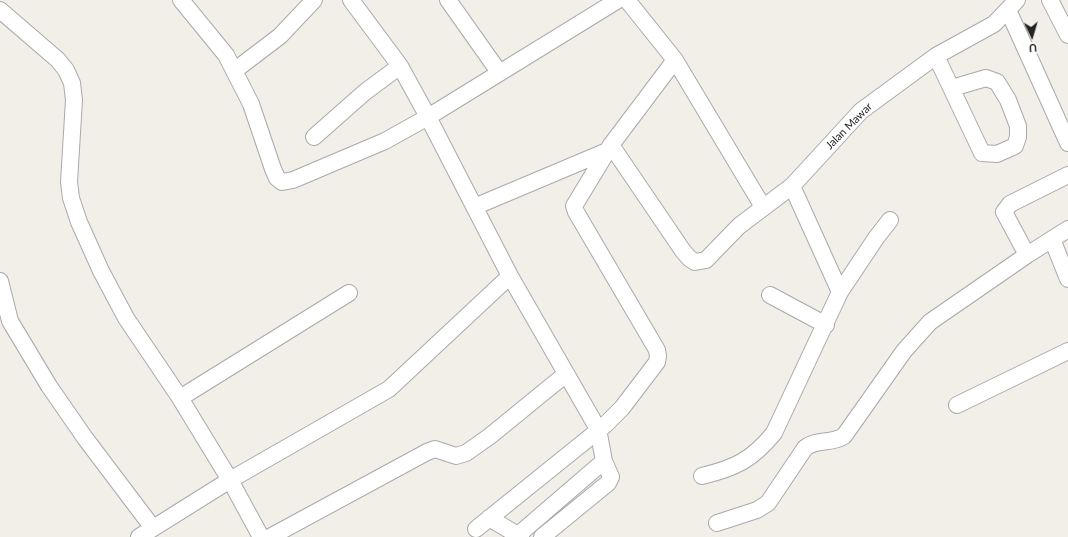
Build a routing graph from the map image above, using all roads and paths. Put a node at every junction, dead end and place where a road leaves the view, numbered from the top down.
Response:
1 (181, 0) edge
2 (314, 0) edge
3 (351, 0) edge
4 (448, 0) edge
5 (618, 0) edge
6 (627, 0) edge
7 (1050, 0) edge
8 (1012, 5) edge
9 (0, 10) edge
10 (1068, 35) edge
11 (936, 56) junction
12 (675, 60) junction
13 (400, 66) junction
14 (234, 71) junction
15 (499, 72) junction
16 (952, 88) junction
17 (428, 117) junction
18 (314, 137) dead end
19 (1068, 143) edge
20 (609, 148) junction
21 (1068, 174) edge
22 (792, 186) junction
23 (474, 207) junction
24 (763, 207) junction
25 (890, 220) dead end
26 (1068, 229) edge
27 (1052, 239) junction
28 (1027, 255) junction
29 (510, 276) junction
30 (1068, 279) edge
31 (0, 282) edge
32 (840, 292) junction
33 (349, 293) dead end
34 (770, 295) dead end
35 (826, 325) junction
36 (1068, 351) edge
37 (566, 374) junction
38 (180, 398) junction
39 (957, 406) dead end
40 (598, 429) junction
41 (604, 461) junction
42 (702, 476) dead end
43 (230, 480) junction
44 (489, 518) junction
45 (717, 523) dead end
46 (153, 528) junction
47 (476, 529) dead end
48 (520, 536) edge
49 (139, 537) edge
50 (261, 537) edge
51 (270, 537) edge
52 (542, 537) edge

1 - 14 street
2 - 14 street
3 - 13 street
4 - 15 street
5 - 15 street
6 - 12 street
7 - 10 street
8 - 11 street, Jalan Mawar
8 - 19 street
9 - 38 street
11 - 16 street
11 - 22 street, Jalan Mawar
12 - 20 street
12 - 24 street
13 - 17 street
13 - 18 street
14 - 17 street
15 - 17 street
16 - 16 street
17 - 23 street
20 - 23 street
20 - 24 street, Jalan Mawar
20 - 40 street
21 - 28 street
22 - 24 street, Jalan Mawar
22 - 32 street
23 - 29 street
25 - 32 street
26 - 27 street
27 - 28 street
27 - 30 street
28 - 45 street
29 - 37 street
29 - 43 street
31 - 46 street
32 - 35 street
33 - 38 street
34 - 35 street
35 - 42 street
36 - 39 street
37 - 40 street
37 - 51 street
38 - 43 street
40 - 41 street
40 - 44 street
41 - 48 street
41 - 52 street
43 - 46 street
43 - 50 street
44 - 47 street
44 - 48 street
46 - 49 street

